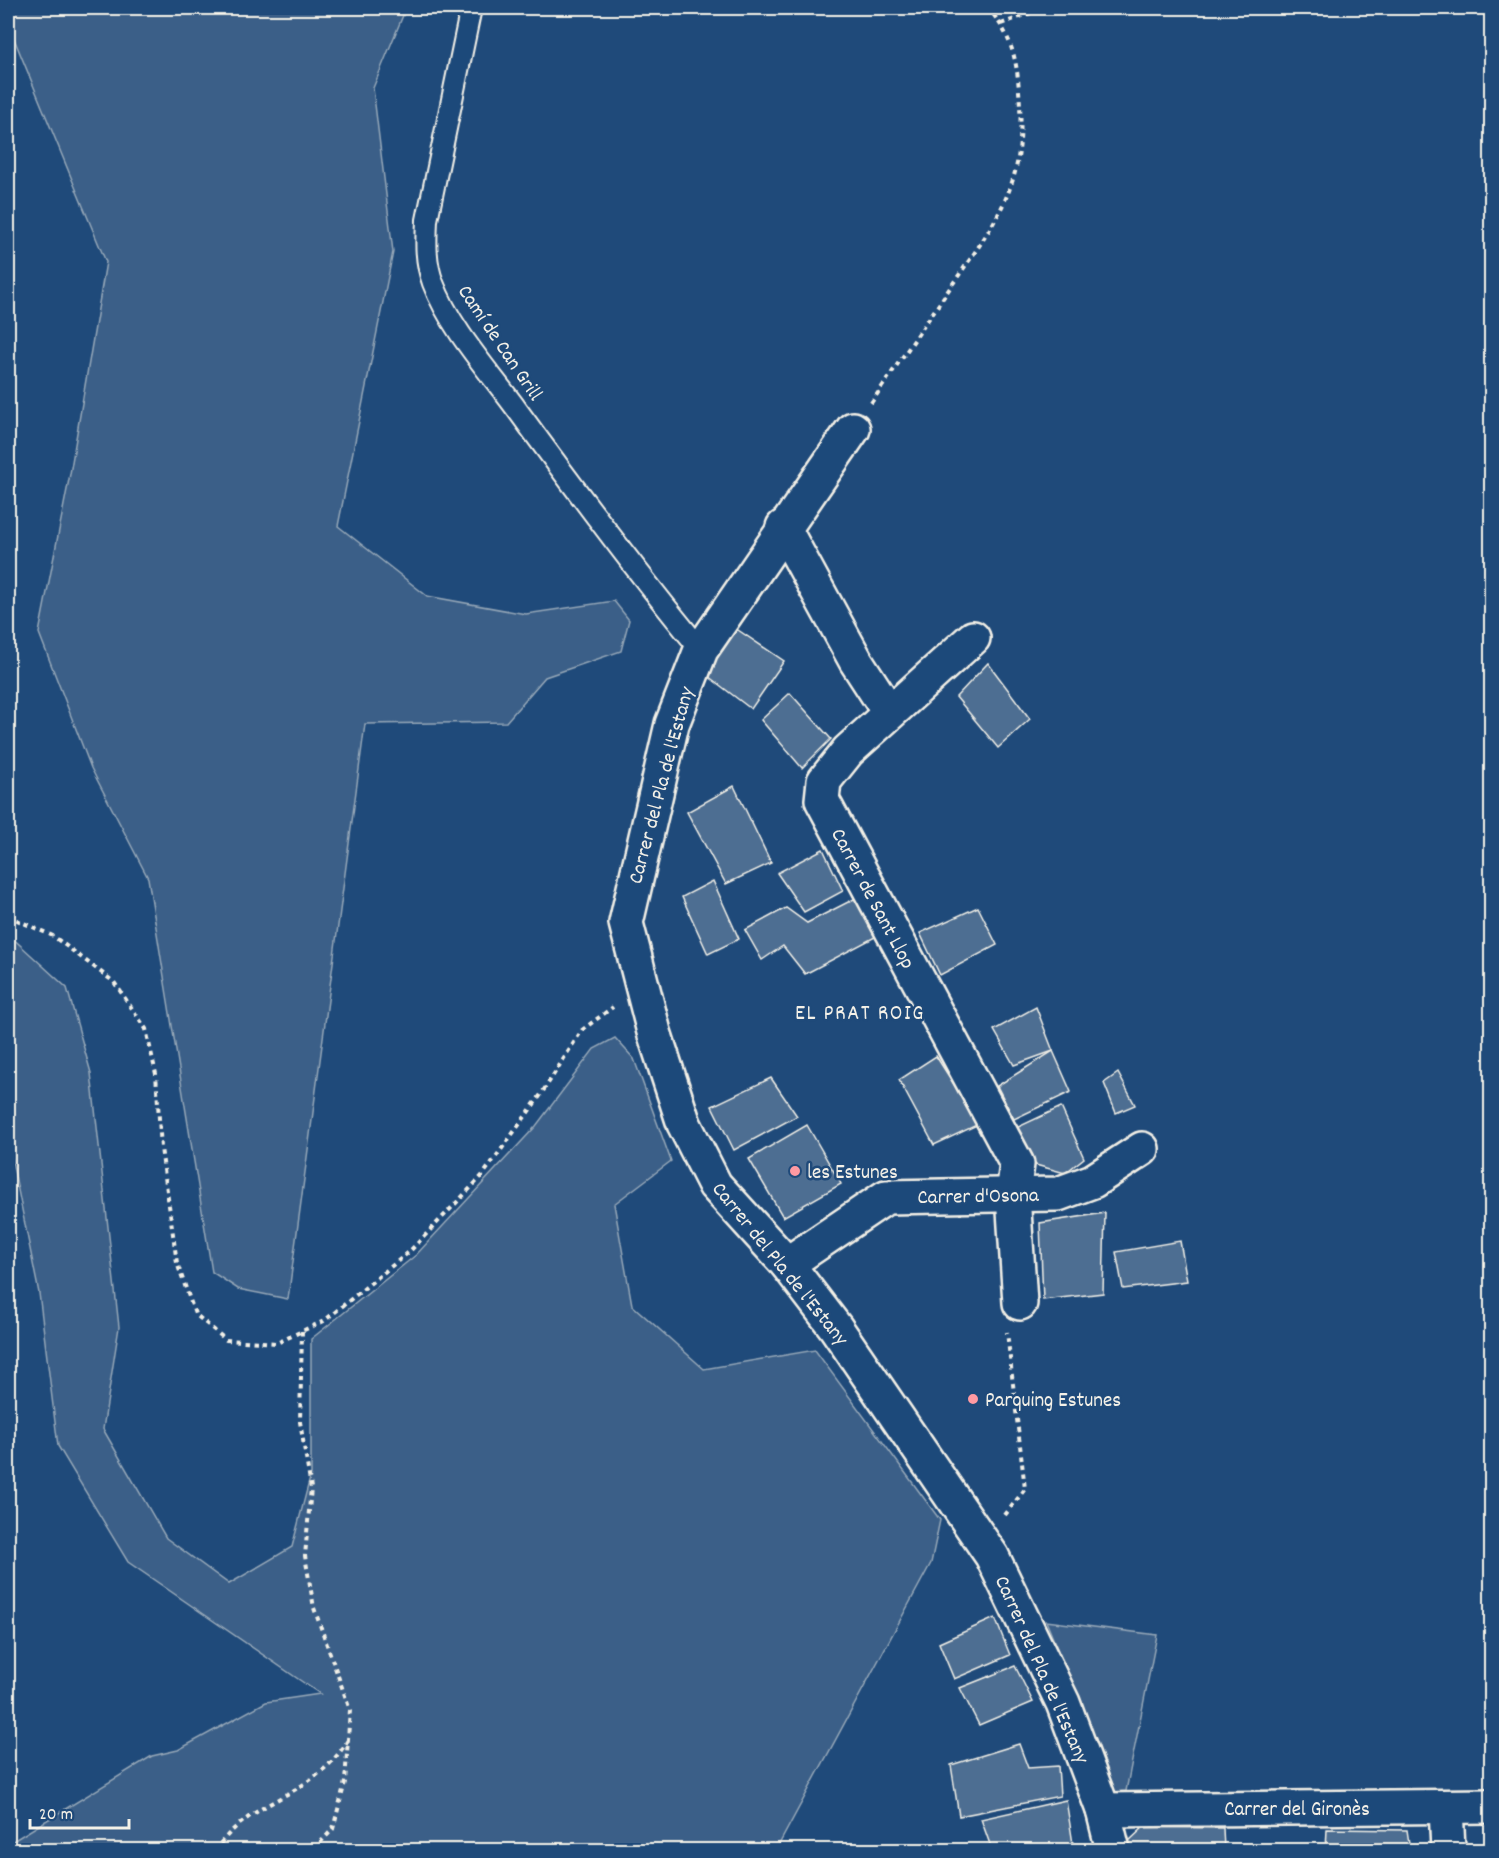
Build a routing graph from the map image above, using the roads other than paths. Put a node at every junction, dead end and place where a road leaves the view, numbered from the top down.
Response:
1 (471, 8) edge
2 (853, 429) road end
3 (783, 527) junction
4 (974, 638) dead end
5 (701, 650) junction
6 (889, 712) junction
7 (1142, 1149) dead end
8 (1013, 1195) junction
9 (787, 1264) junction
10 (1020, 1303) road end
11 (1491, 1806) edge
12 (1446, 1807) junction
13 (1103, 1810) junction
14 (1113, 1851) edge
15 (1448, 1851) edge

1 - 5 lane, Camí de Can Grill
2 - 3 street, Carrer del Pla de l'Estany
3 - 5 street, Carrer del Pla de l'Estany
3 - 6 street
4 - 6 street, Carrer de Sant Llop
5 - 9 street, Carrer del Pla de l'Estany
6 - 8 street, Carrer de Sant Llop
7 - 8 street, Carrer d'Osona
8 - 9 street, Carrer d'Osona
8 - 10 street, Carrer de Sant Llop
9 - 13 street, Carrer del Pla de l'Estany
11 - 12 street, Carrer del Gironès
12 - 13 street, Carrer del Gironès
12 - 15 street
13 - 14 street, Carrer del Pla de l'Estany

